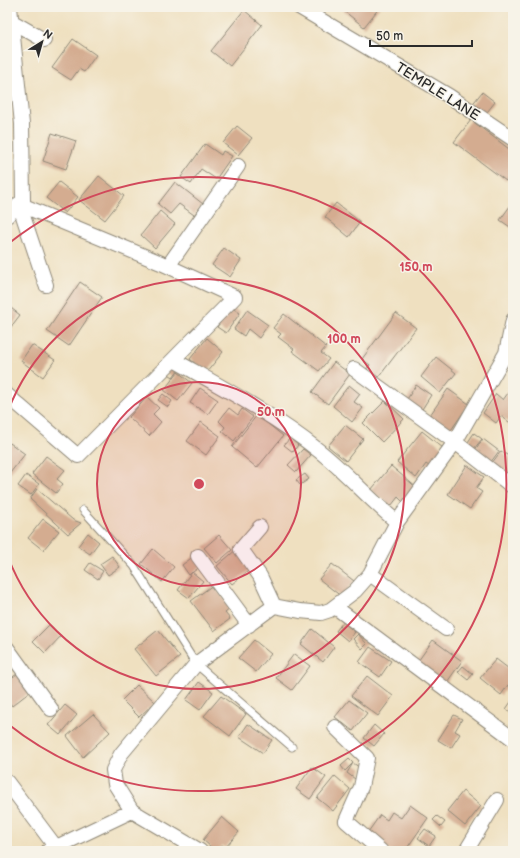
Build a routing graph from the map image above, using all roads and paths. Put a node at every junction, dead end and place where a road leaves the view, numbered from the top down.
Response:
1 (299, 7) edge
2 (11, 14) edge
3 (44, 40) dead end
4 (513, 139) edge
5 (238, 166) dead end
6 (19, 204) junction
7 (7, 216) edge
8 (168, 266) junction
9 (46, 285) dead end
10 (513, 320) edge
11 (174, 360) junction
12 (354, 369) dead end
13 (7, 395) edge
14 (455, 442) junction
15 (513, 487) edge
16 (83, 510) dead end
17 (397, 522) junction
18 (260, 527) dead end
19 (198, 556) dead end
20 (370, 574) junction
21 (274, 606) junction
22 (334, 607) junction
23 (249, 626) junction
24 (446, 629) dead end
25 (7, 648) edge
26 (196, 664) junction
27 (51, 709) dead end
28 (335, 728) dead end
29 (513, 739) edge
30 (292, 748) dead end
31 (7, 782) edge
32 (497, 800) dead end
33 (132, 811) junction
34 (52, 849) edge
35 (200, 851) edge
36 (381, 851) edge
37 (466, 851) edge

1 - 4 street, TEMPLE LANE
2 - 3 street
2 - 6 street
5 - 8 street
6 - 7 street
6 - 8 street
6 - 9 street
8 - 11 street
10 - 14 street
11 - 13 street
11 - 17 street
12 - 14 street
14 - 15 street
14 - 17 street
16 - 26 lane
17 - 20 street
18 - 21 street
19 - 23 street
20 - 22 street
20 - 24 street
21 - 22 street
21 - 23 street
22 - 29 street
23 - 26 street
25 - 27 street
26 - 30 lane
26 - 33 street
28 - 36 street
31 - 34 street
32 - 37 street
33 - 34 street
33 - 35 street

